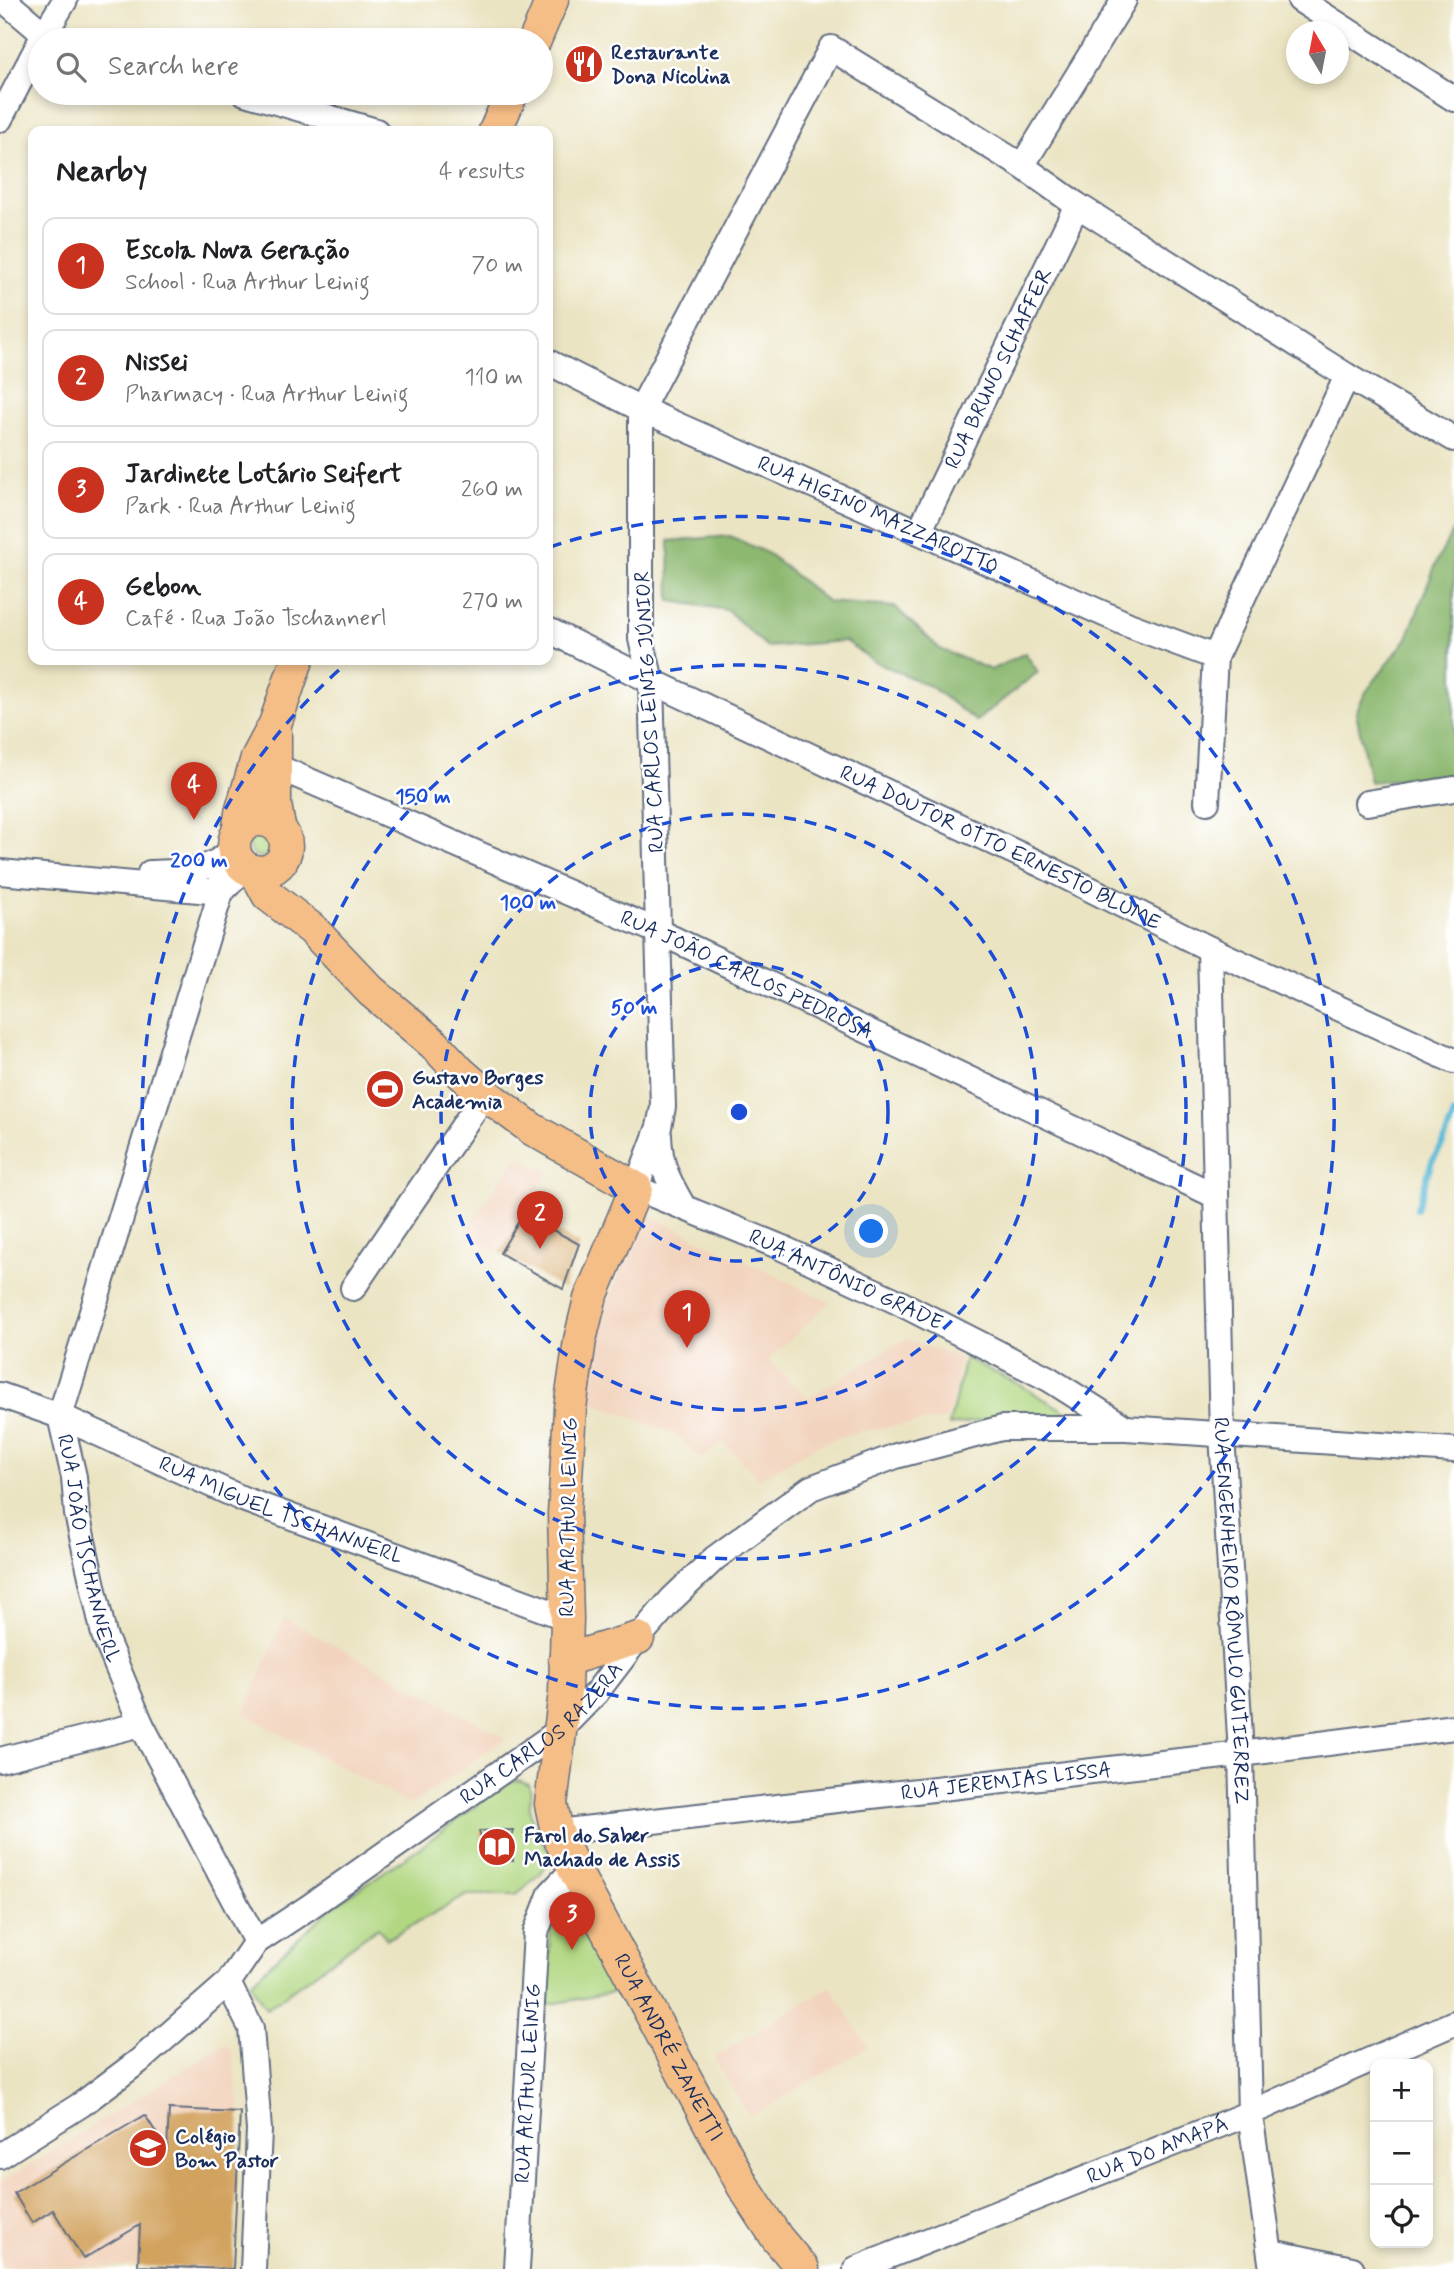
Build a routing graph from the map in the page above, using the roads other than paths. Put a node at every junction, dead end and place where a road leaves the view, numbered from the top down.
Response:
1 (4, 0) edge
2 (65, 0) edge
3 (552, 0) edge
4 (1124, 0) edge
5 (1300, 0) edge
6 (36, 28) edge
7 (53, 28) edge
8 (539, 28) edge
9 (28, 72) edge
10 (1454, 99) edge
11 (286, 105) edge
12 (507, 105) edge
13 (0, 118) edge
14 (359, 126) edge
15 (497, 126) edge
16 (1022, 166) junction
17 (1077, 205) junction
18 (553, 365) edge
19 (1347, 376) junction
20 (641, 409) junction
21 (1454, 439) edge
22 (919, 533) junction
23 (553, 632) edge
24 (1215, 657) junction
25 (295, 665) edge
26 (651, 681) junction
27 (275, 724) junction
28 (275, 766) junction
29 (1454, 789) edge
30 (1207, 802) dead end
31 (1367, 803) dead end
32 (279, 827) junction
33 (246, 856) junction
34 (0, 872) edge
35 (76, 878) junction
36 (221, 891) junction
37 (659, 932) junction
38 (1210, 949) junction
39 (1454, 1061) edge
40 (485, 1094) junction
41 (659, 1128) junction
42 (636, 1188) junction
43 (1214, 1195) junction
44 (683, 1206) junction
45 (353, 1288) dead end
46 (0, 1395) edge
47 (60, 1416) junction
48 (1126, 1428) junction
49 (1222, 1434) junction
50 (1454, 1450) edge
51 (567, 1618) junction
52 (638, 1638) junction
53 (565, 1660) junction
54 (141, 1724) junction
55 (1454, 1727) edge
56 (559, 1731) junction
57 (1241, 1754) junction
58 (0, 1760) edge
59 (557, 1832) junction
60 (574, 1868) junction
61 (256, 1942) junction
62 (228, 1983) junction
63 (1454, 2022) edge
64 (1250, 2113) junction
65 (0, 2157) edge
66 (1272, 2261) edge
67 (253, 2269) edge
68 (517, 2269) edge
69 (803, 2269) edge
70 (856, 2269) edge
71 (1352, 2269) edge

1 - 6 street
2 - 7 street
3 - 8 main road
4 - 16 street
5 - 10 street
9 - 13 street
11 - 14 street
12 - 15 main road
16 - 17 street
16 - 20 street, RUA CARLOS LEINIG JÚNIOR
17 - 19 street
17 - 22 street, RUA BRUNO SCHAFFER
18 - 20 street, RUA HIGINO MAZZAROTTO
19 - 21 street
19 - 24 street
20 - 22 street, RUA HIGINO MAZZAROTTO
20 - 26 street, RUA CARLOS LEINIG JÚNIOR
22 - 24 street, RUA HIGINO MAZZAROTTO
23 - 26 street, RUA DOUTOR OTTO ERNESTO BLUME
24 - 30 street
25 - 27 main road
26 - 37 street, RUA CARLOS LEINIG JÚNIOR
26 - 38 street, RUA DOUTOR OTTO ERNESTO BLUME
27 - 28 main road
27 - 33 main road
28 - 32 main road
28 - 37 street, RUA JOÃO CARLOS PEDROSA
29 - 31 street
32 - 33 main road
32 - 33 main road
33 - 35 street
33 - 36 street, RUA JOÃO TSCHANNERL
33 - 40 main road, RUA ANTÔNIO GRADE
34 - 35 street
35 - 36 street
36 - 47 street, RUA JOÃO TSCHANNERL
37 - 41 street, RUA CARLOS LEINIG JÚNIOR
37 - 43 street, RUA JOÃO CARLOS PEDROSA
38 - 39 street, RUA DOUTOR OTTO ERNESTO BLUME
38 - 43 street, RUA ENGENHEIRO RÔMULO GUTIERREZ
40 - 42 main road, RUA ANTÔNIO GRADE
40 - 45 street
41 - 42 street, RUA CARLOS LEINIG JÚNIOR
41 - 44 street, RUA CARLOS LEINIG JÚNIOR
42 - 44 street, RUA ANTÔNIO GRADE
42 - 51 main road, RUA ARTHUR LEINIG
43 - 49 street, RUA ENGENHEIRO RÔMULO GUTIERREZ
44 - 48 street, RUA ANTÔNIO GRADE
46 - 47 street, RUA MIGUEL TSCHANNERL
47 - 51 street, RUA MIGUEL TSCHANNERL
47 - 54 street, RUA JOÃO TSCHANNERL
48 - 49 street, RUA ANTÔNIO GRADE
48 - 52 street, RUA CARLOS RAZERA
49 - 50 street, RUA ANTÔNIO GRADE
49 - 57 street, RUA ENGENHEIRO RÔMULO GUTIERREZ
51 - 53 main road, RUA ARTHUR LEINIG
52 - 53 main road
52 - 56 street, RUA CARLOS RAZERA
53 - 56 main road, RUA ARTHUR LEINIG
54 - 58 street
54 - 61 street, RUA JOÃO TSCHANNERL
55 - 57 street, RUA JEREMIAS LISSA
56 - 59 main road, RUA ANDRÉ ZANETTI
56 - 61 street, RUA CARLOS RAZERA
57 - 59 street, RUA JEREMIAS LISSA
57 - 64 street, RUA ENGENHEIRO RÔMULO GUTIERREZ
59 - 60 main road, RUA ANDRÉ ZANETTI
60 - 68 street, RUA ARTHUR LEINIG
60 - 69 main road, RUA ANDRÉ ZANETTI
61 - 62 street, RUA CARLOS RAZERA
62 - 65 street, RUA CARLOS RAZERA
62 - 67 street
63 - 64 street, RUA DO AMAPÁ
64 - 66 street, RUA ENGENHEIRO RÔMULO GUTIERREZ
64 - 70 street, RUA DO AMAPÁ
66 - 71 street

